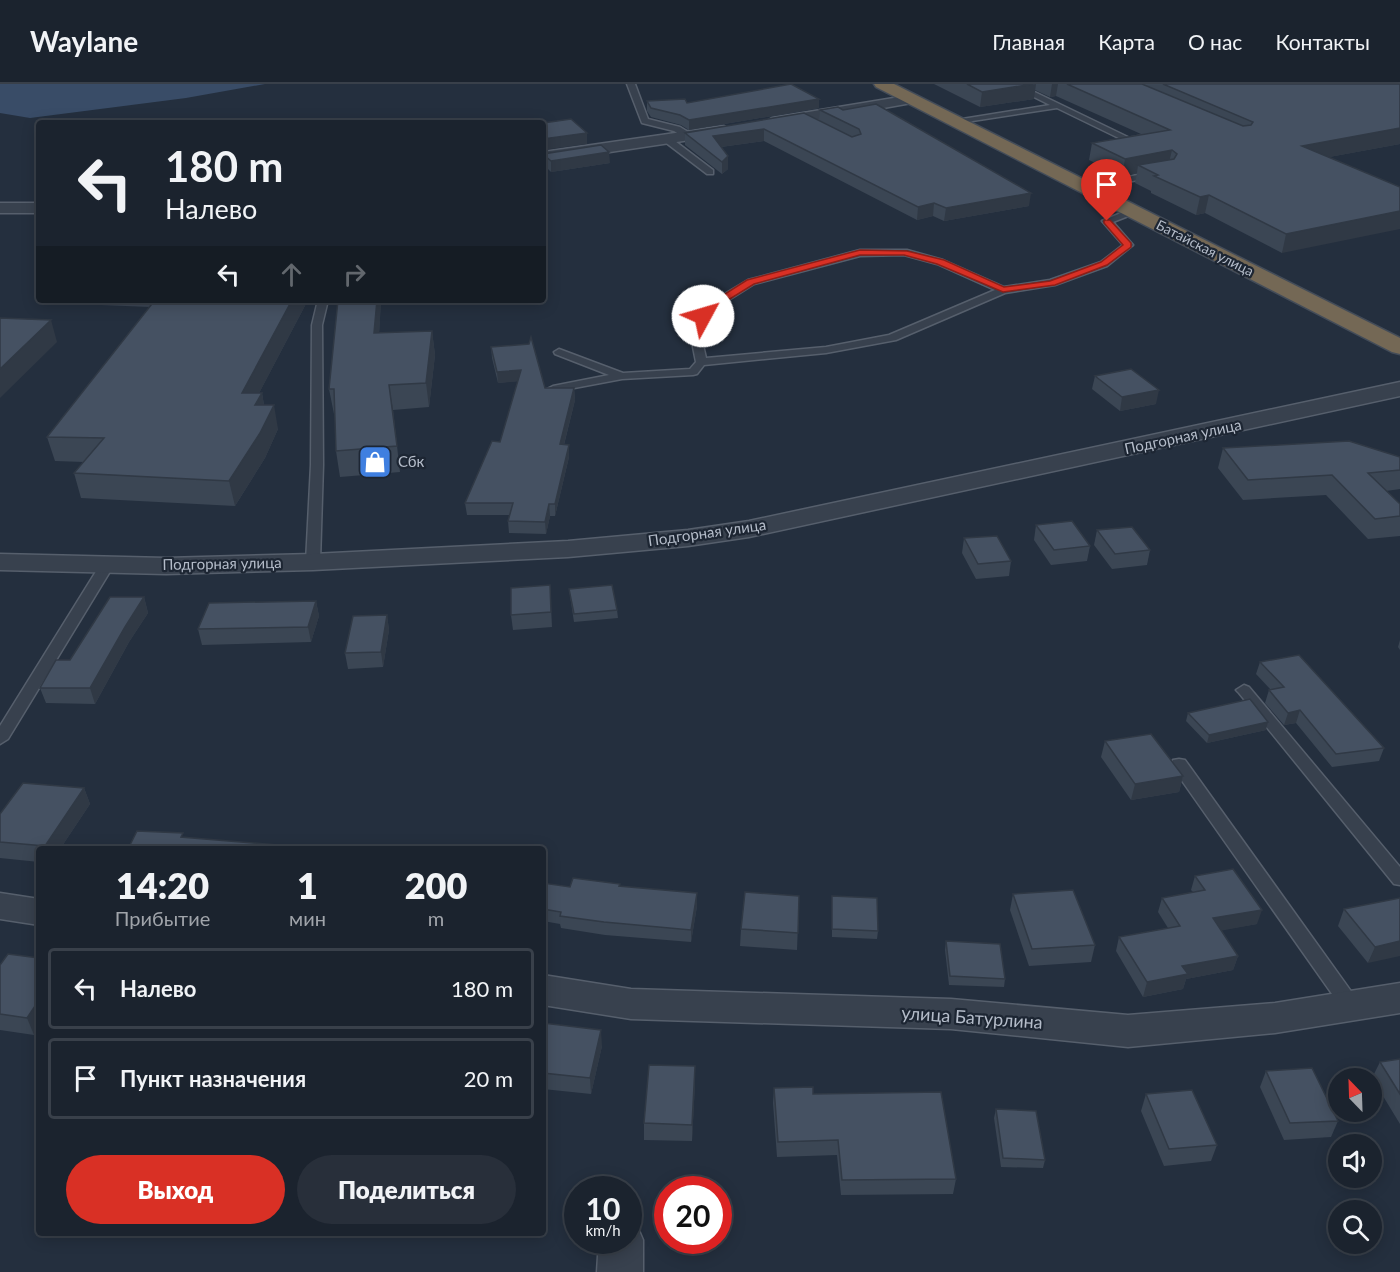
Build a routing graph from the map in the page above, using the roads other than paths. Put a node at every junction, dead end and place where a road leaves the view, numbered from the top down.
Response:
1 (631, 84) edge
2 (882, 84) edge
3 (1012, 84) edge
4 (912, 99) junction
5 (1058, 106) junction
6 (956, 122) junction
7 (758, 125) edge
8 (736, 129) edge
9 (690, 137) junction
10 (668, 140) junction
11 (1132, 141) edge
12 (546, 157) edge
13 (710, 172) edge
14 (1167, 172) edge
15 (1085, 187) junction
16 (0, 208) edge
17 (36, 208) edge
18 (1133, 211) junction
19 (1003, 290) junction
20 (322, 303) edge
21 (1400, 347) edge
22 (560, 352) dead end
23 (701, 362) junction
24 (622, 376) junction
25 (553, 389) edge
26 (1400, 389) edge
27 (0, 562) edge
28 (313, 562) junction
29 (107, 565) junction
30 (1244, 690) dead end
31 (0, 739) edge
32 (1179, 764) dead end
33 (1400, 879) edge
34 (0, 906) edge
35 (36, 912) edge
36 (546, 990) edge
37 (1400, 998) edge
38 (1351, 1006) junction
39 (621, 1254) edge
40 (620, 1272) edge

1 - 9 lane
2 - 4 highway, Батайская улица
3 - 5 lane
4 - 6 highway, Батайская улица
4 - 7 street
5 - 6 lane
5 - 11 lane
6 - 15 highway, Батайская улица
8 - 9 street
9 - 10 street
10 - 12 street
10 - 13 lane
14 - 15 lane
15 - 18 highway, Батайская улица
16 - 17 street
18 - 19 lane
18 - 21 highway, Батайская улица
19 - 23 lane
19 - 23 lane
20 - 28 lane
22 - 24 lane
23 - 24 lane
24 - 25 lane
26 - 28 street, Подгорная улица
27 - 29 street, Подгорная улица
28 - 29 street, Подгорная улица
29 - 31 lane
30 - 33 lane
32 - 38 lane
34 - 35 street
36 - 38 street, улица Батурлина
37 - 38 street, улица Батурлина
39 - 40 street

